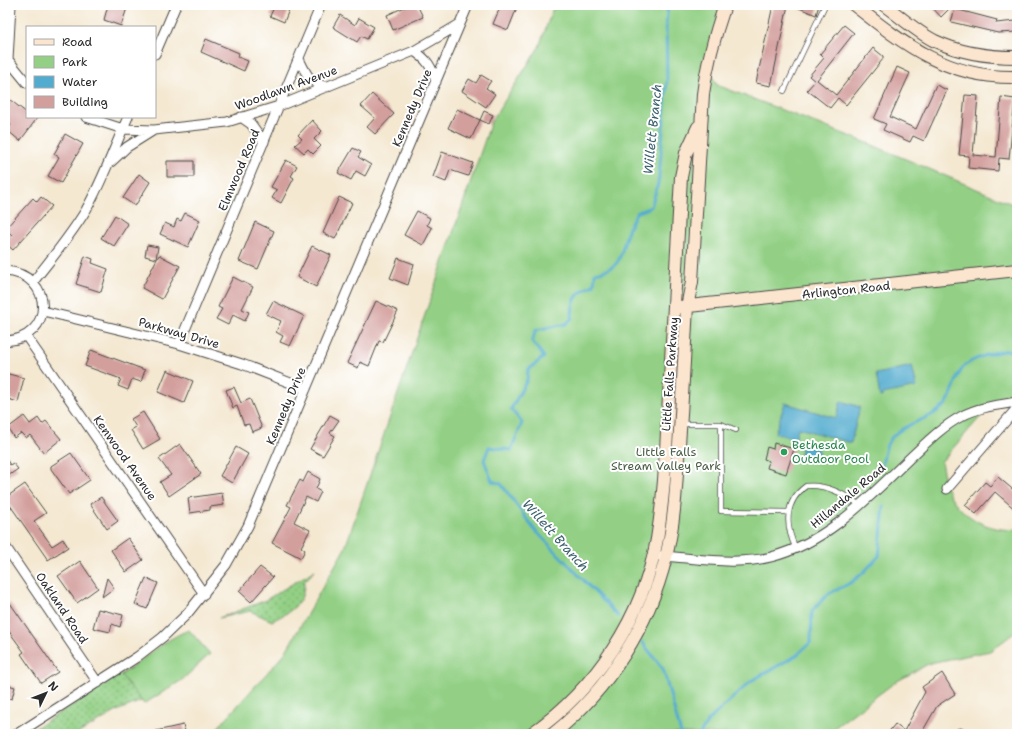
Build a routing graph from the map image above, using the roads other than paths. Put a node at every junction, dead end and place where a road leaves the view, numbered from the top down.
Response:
1 (11, 5) edge
2 (176, 5) edge
3 (321, 5) edge
4 (468, 5) edge
5 (725, 5) edge
6 (825, 5) edge
7 (854, 5) edge
8 (884, 5) edge
9 (460, 24) junction
10 (414, 51) junction
11 (156, 52) edge
12 (1017, 57) edge
13 (6, 58) edge
14 (299, 60) junction
15 (1017, 77) edge
16 (26, 82) edge
17 (436, 82) junction
18 (327, 86) junction
19 (784, 92) dead end
20 (279, 106) junction
21 (89, 118) edge
22 (128, 118) edge
23 (241, 118) junction
24 (701, 119) junction
25 (123, 129) junction
26 (154, 130) junction
27 (264, 142) junction
28 (108, 165) junction
29 (1017, 270) edge
30 (5, 271) edge
31 (33, 282) junction
32 (674, 307) junction
33 (687, 307) junction
34 (43, 311) junction
35 (26, 336) junction
36 (5, 341) edge
37 (178, 344) junction
38 (306, 389) junction
39 (1017, 402) edge
40 (1017, 408) edge
41 (680, 424) junction
42 (721, 424) junction
43 (736, 430) dead end
44 (947, 489) dead end
45 (860, 505) junction
46 (787, 512) junction
47 (5, 546) edge
48 (796, 549) junction
49 (653, 556) junction
50 (666, 556) junction
51 (204, 594) junction
52 (98, 683) junction
53 (17, 734) edge
54 (531, 734) edge
55 (553, 734) edge

1 - 13 street
2 - 11 street
3 - 14 street, Elmwood Road
4 - 9 street, Kennedy Drive
5 - 24 main road, Little Falls Parkway
6 - 19 lane
7 - 15 main road
8 - 12 main road
9 - 10 street, Woodlawn Avenue
9 - 17 street, Kennedy Drive
10 - 17 street
10 - 18 street, Woodlawn Avenue
13 - 16 street
14 - 18 street
14 - 20 street, Elmwood Road
17 - 38 street, Kennedy Drive
18 - 20 street, Woodlawn Avenue
20 - 23 street, Woodlawn Avenue
20 - 27 street, Elmwood Road
21 - 25 street, Woodlawn Avenue
22 - 25 street
23 - 26 street, Woodlawn Avenue
23 - 27 street
24 - 32 main road, Little Falls Parkway
24 - 33 main road, Little Falls Parkway
25 - 26 street, Woodlawn Avenue
25 - 28 street
26 - 28 street
27 - 37 street, Elmwood Road
28 - 31 street
29 - 33 main road, Arlington Road
30 - 31 street
31 - 34 street
32 - 33 main road, Arlington Road
32 - 49 main road, Little Falls Parkway
33 - 41 main road, Little Falls Parkway
34 - 35 street
34 - 37 street, Parkway Drive
35 - 36 street
35 - 51 street, Kenwood Avenue
37 - 38 street, Parkway Drive
38 - 51 street, Kennedy Drive
39 - 45 street, Hillandale Road
40 - 44 street
41 - 42 lane
41 - 50 main road, Little Falls Parkway
42 - 43 lane
42 - 46 lane
45 - 46 lane
45 - 48 street, Hillandale Road
46 - 48 lane
47 - 52 street, Oakland Road
48 - 50 street, Hillandale Road
49 - 50 street, Hillandale Road
49 - 54 main road, Little Falls Parkway
50 - 55 main road, Little Falls Parkway
51 - 52 street, Kennedy Drive
52 - 53 street, Kennedy Drive

